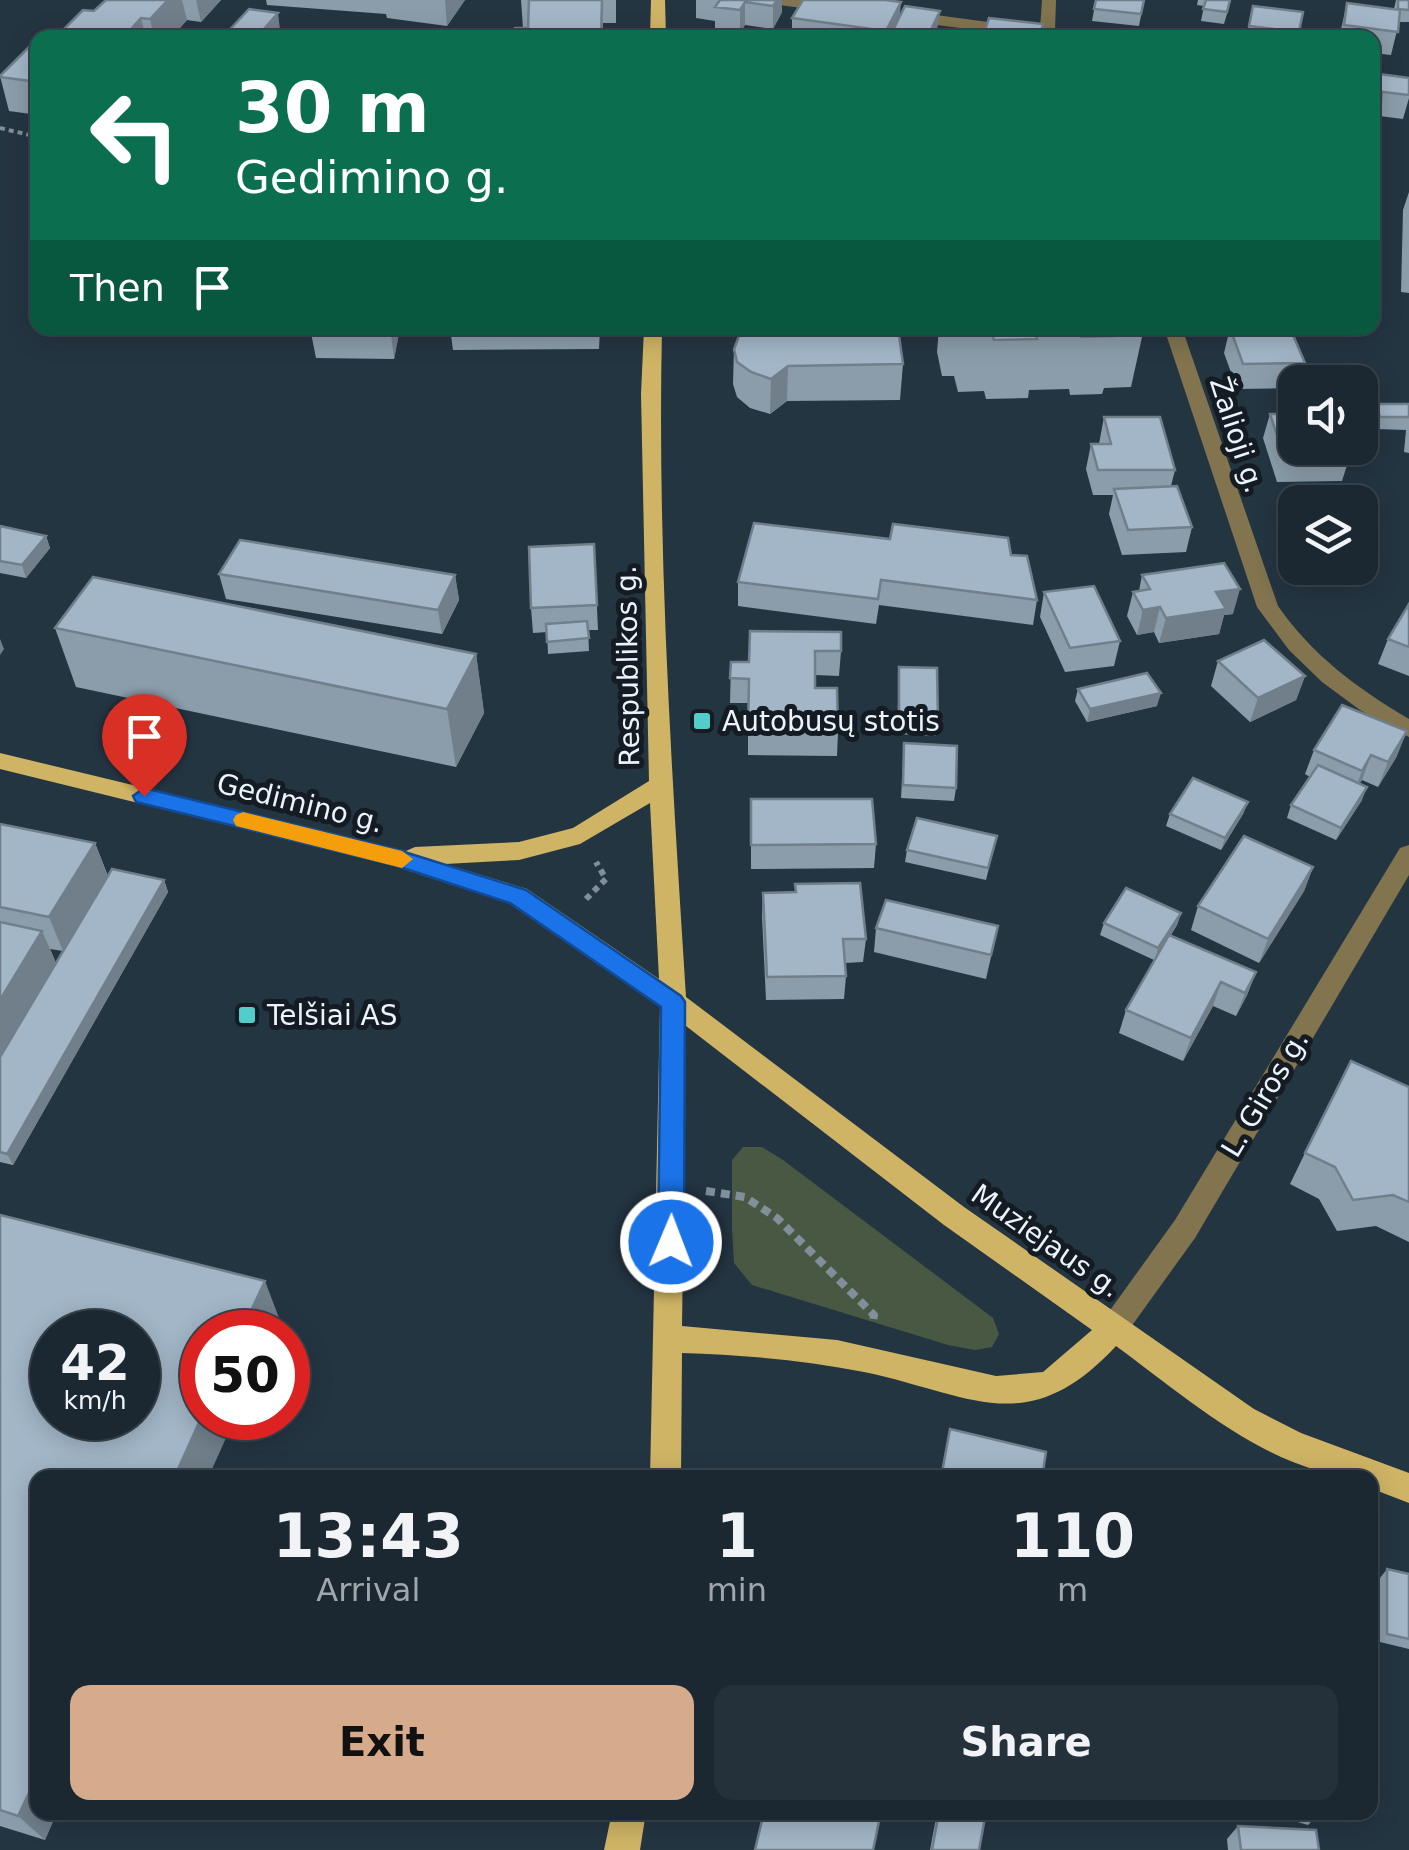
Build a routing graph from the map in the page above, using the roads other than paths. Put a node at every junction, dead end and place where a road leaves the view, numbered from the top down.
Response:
1 (658, 0) edge
2 (772, 0) edge
3 (1049, 0) edge
4 (857, 10) edge
5 (896, 15) edge
6 (658, 30) edge
7 (1022, 30) edge
8 (1047, 30) edge
9 (653, 335) edge
10 (1175, 335) edge
11 (1409, 729) edge
12 (0, 761) edge
13 (661, 785) junction
14 (1409, 854) edge
15 (395, 857) junction
16 (673, 1002) junction
17 (1114, 1329) junction
18 (670, 1339) junction
19 (665, 1470) edge
20 (1361, 1470) edge
21 (1378, 1476) edge
22 (1409, 1488) edge
23 (628, 1820) edge
24 (622, 1850) edge

1 - 6 main road
2 - 4 street
3 - 8 street
5 - 7 street
9 - 13 main road, Respublikos g.
10 - 11 street, Žalioji g.
12 - 15 main road, Gedimino g.
13 - 15 main road
13 - 16 main road, Respublikos g.
14 - 17 street, L. Giros g.
15 - 16 main road, Gedimino g.
16 - 17 main road, Muziejaus g.
16 - 18 main road, Respublikos g.
17 - 18 main road
17 - 20 main road, Muziejaus g.
18 - 19 main road, Respublikos g.
21 - 22 main road, Muziejaus g.
23 - 24 main road

